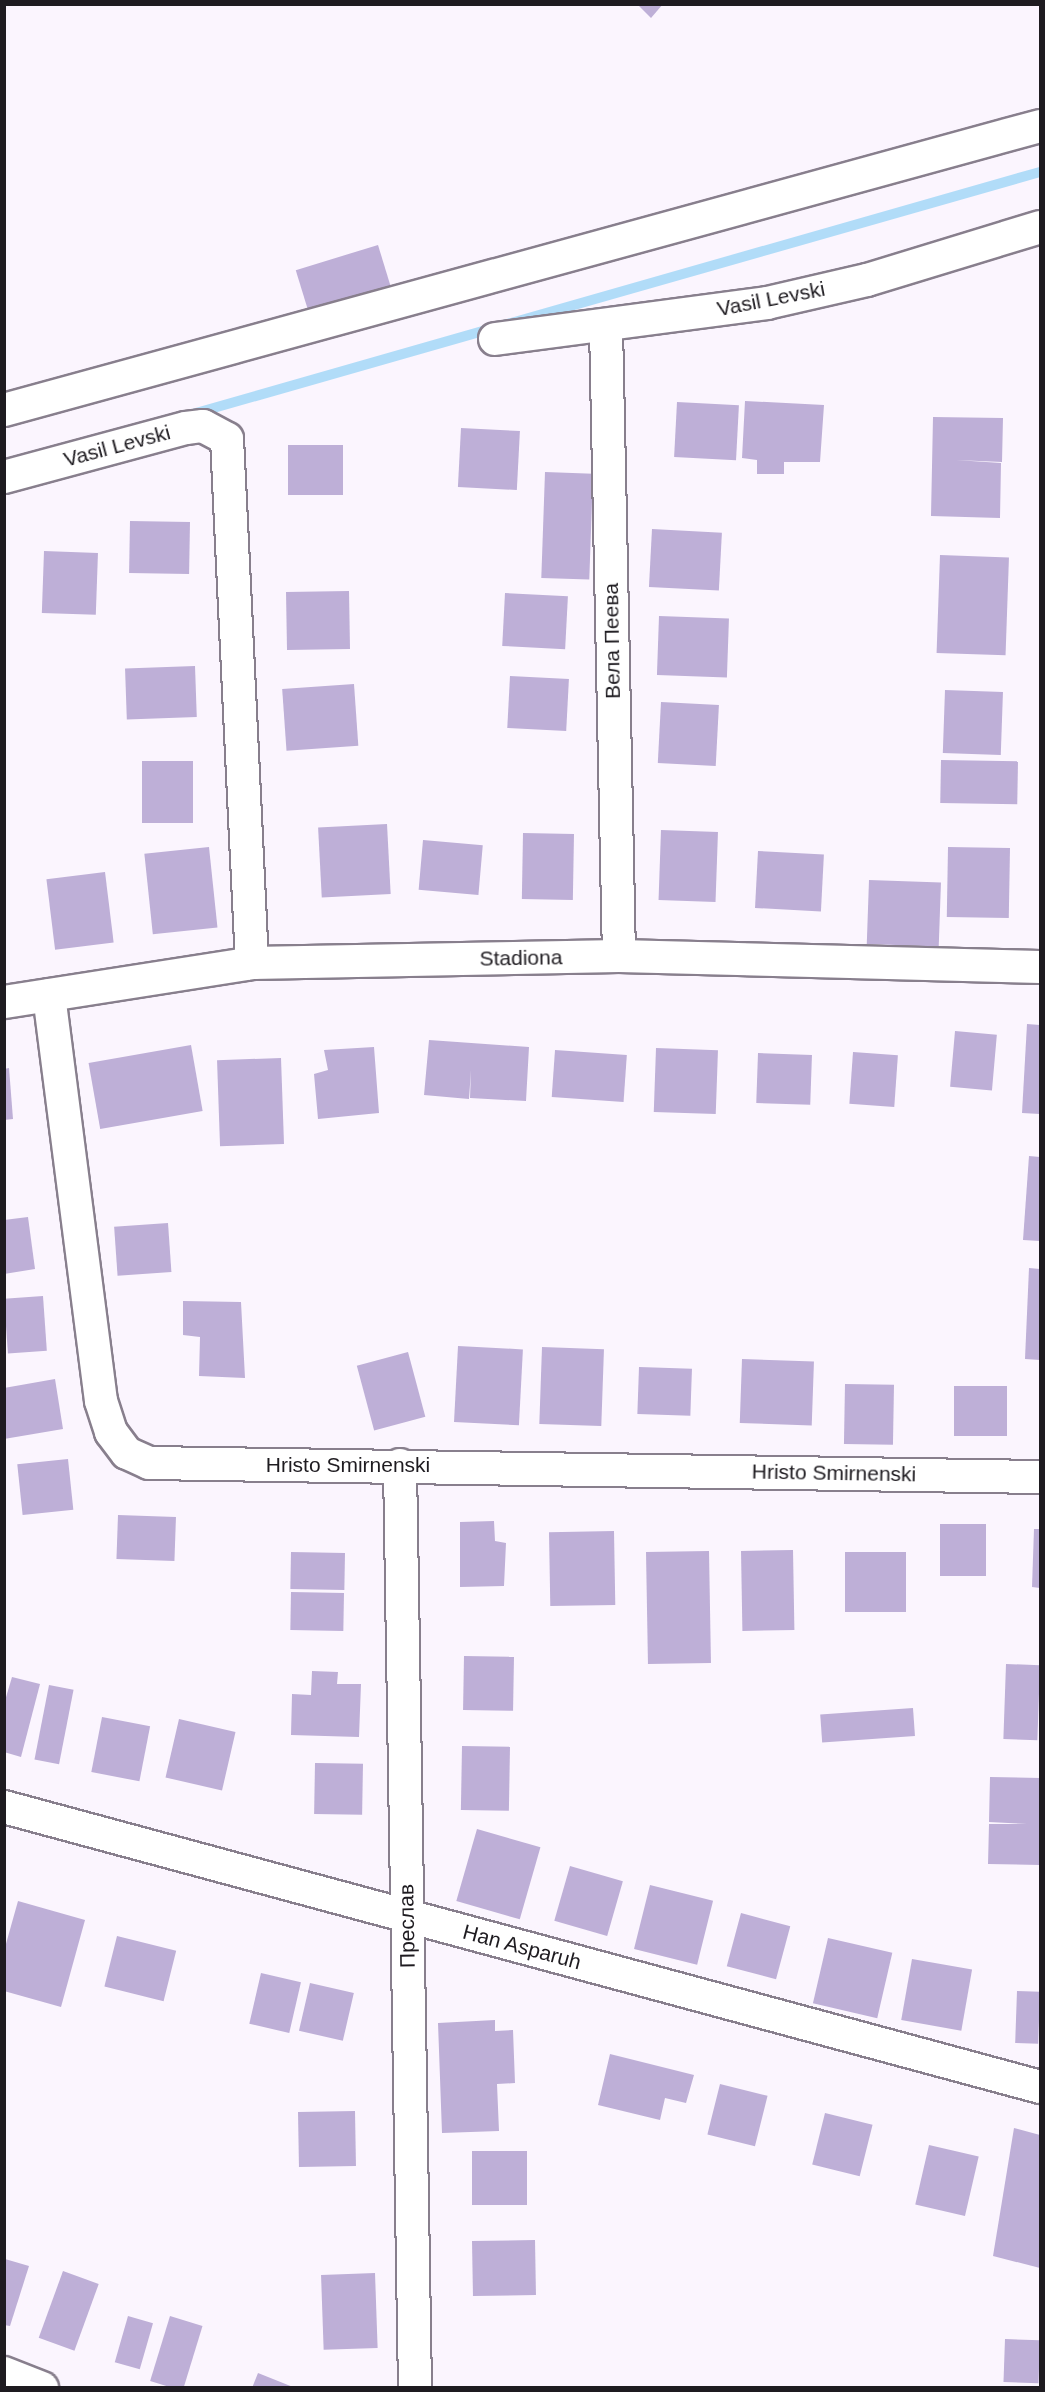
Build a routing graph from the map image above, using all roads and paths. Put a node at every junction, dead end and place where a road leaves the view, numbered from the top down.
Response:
1 (1041, 126) edge
2 (1041, 227) edge
3 (606, 326) junction
4 (495, 339) dead end
5 (4, 410) edge
6 (4, 477) edge
7 (619, 956) junction
8 (252, 963) junction
9 (1041, 967) edge
10 (49, 995) junction
11 (4, 1002) edge
12 (400, 1465) junction
13 (1041, 1477) edge
14 (4, 1807) edge
15 (407, 1916) junction
16 (1041, 2087) edge
17 (4, 2373) edge
18 (42, 2388) edge
19 (415, 2388) edge

1 - 5 street
2 - 3 street, Vasil Levski
3 - 4 street, Vasil Levski
3 - 7 street, Вела Пеева
6 - 8 street, Vasil Levski
7 - 8 street, Stadiona
7 - 9 street, Stadiona
8 - 10 street, Stadiona
10 - 11 street, Stadiona
10 - 12 street, Hristo Smirnenski
12 - 13 street, Hristo Smirnenski
12 - 15 street, Преслав
14 - 15 street, Han Asparuh
15 - 16 street, Han Asparuh
15 - 19 street, Преслав
17 - 18 street

